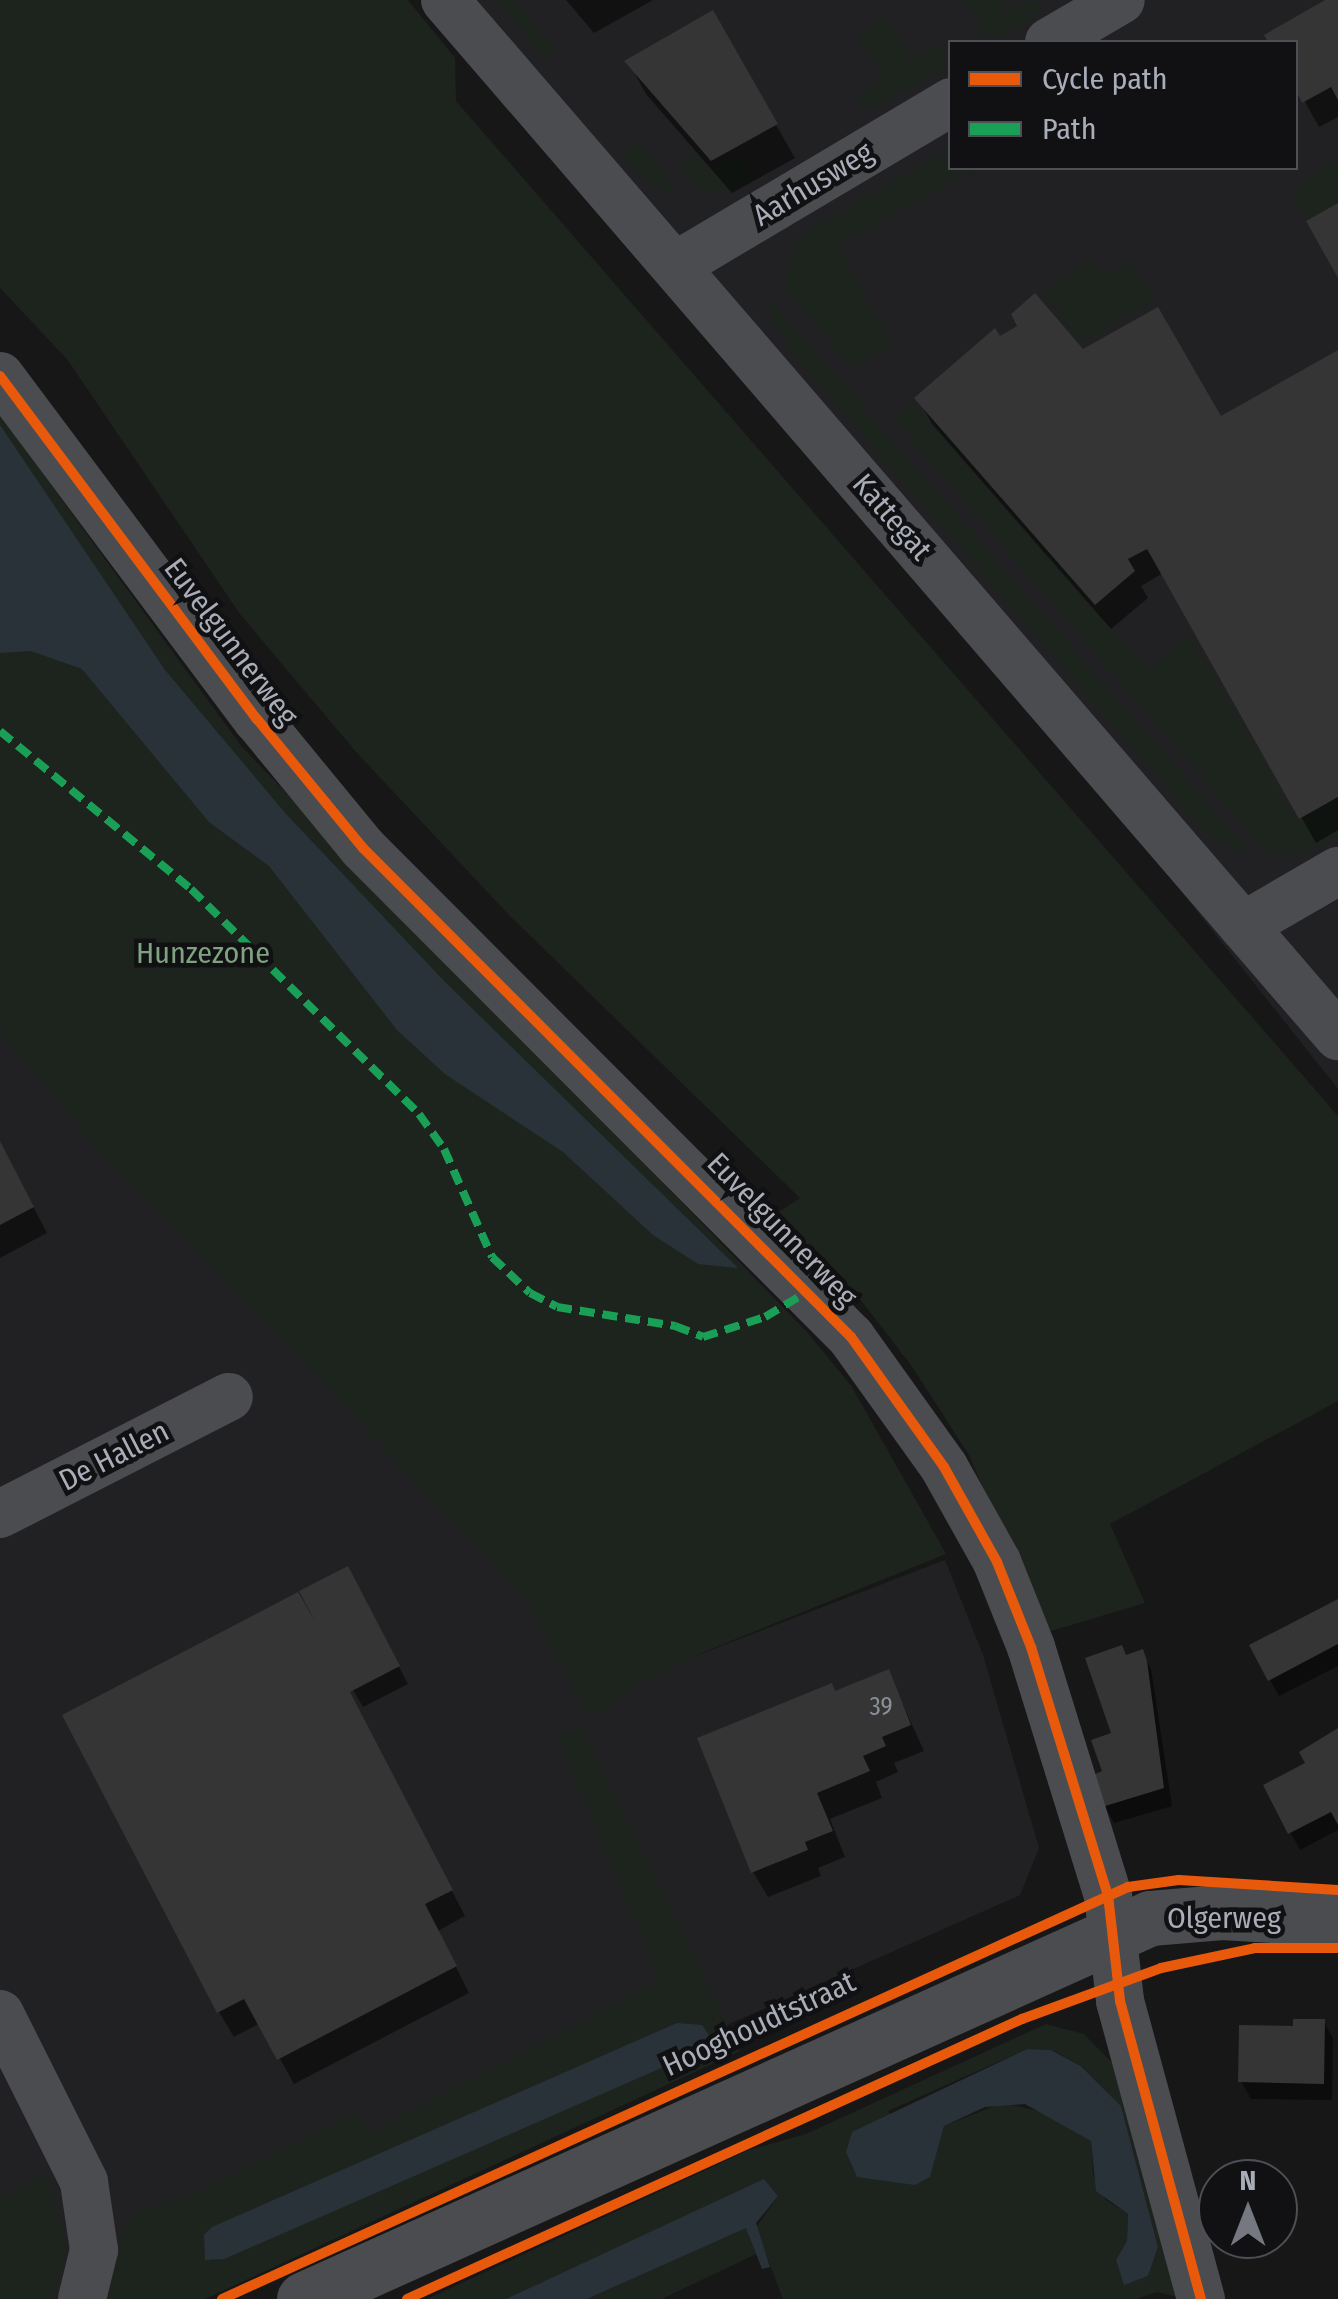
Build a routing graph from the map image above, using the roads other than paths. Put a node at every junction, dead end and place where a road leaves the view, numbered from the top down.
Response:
1 (445, 0) edge
2 (1121, 0) edge
3 (1052, 40) edge
4 (948, 103) edge
5 (675, 266) junction
6 (0, 376) edge
7 (1338, 872) edge
8 (1243, 926) junction
9 (1338, 1036) edge
10 (229, 1398) dead end
11 (0, 1514) edge
12 (1338, 1920) edge
13 (1113, 1932) junction
14 (0, 2014) edge
15 (82, 2299) edge
16 (304, 2299) edge
17 (1201, 2299) edge

1 - 5 street, Kattegat
2 - 3 street
4 - 5 street, Aarhusweg
5 - 8 street, Kattegat
6 - 13 street, Euvelgunnerweg
7 - 8 street
8 - 9 street, Kattegat
10 - 11 street, De Hallen
12 - 13 street, Olgerweg
13 - 16 street, Hooghoudtstraat
13 - 17 street, Euvelgunnerweg
14 - 15 street

